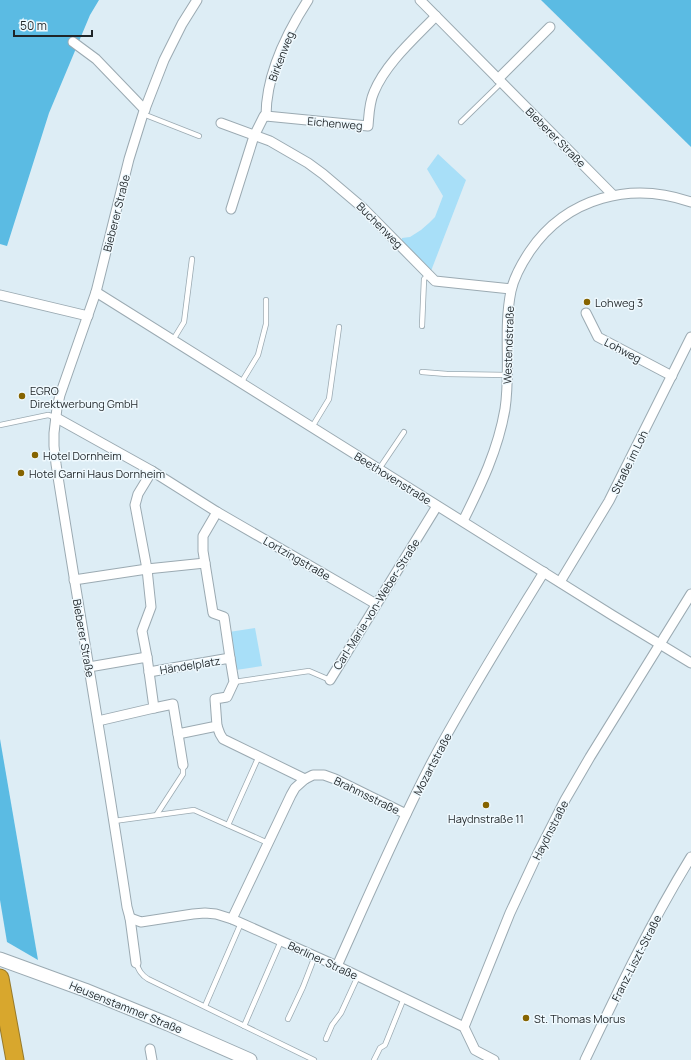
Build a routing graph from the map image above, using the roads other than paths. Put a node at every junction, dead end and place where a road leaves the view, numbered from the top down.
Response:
1 (197, 0) edge
2 (308, 0) edge
3 (420, 0) edge
4 (436, 16) junction
5 (550, 27) dead end
6 (73, 42) dead end
7 (500, 80) junction
8 (144, 112) junction
9 (266, 116) junction
10 (461, 122) dead end
11 (221, 123) dead end
12 (199, 136) dead end
13 (254, 136) junction
14 (613, 195) junction
15 (691, 202) edge
16 (231, 209) dead end
17 (192, 259) dead end
18 (428, 275) junction
19 (511, 289) junction
20 (96, 292) junction
21 (0, 295) edge
22 (266, 300) dead end
23 (586, 314) dead end
24 (88, 316) junction
25 (339, 326) dead end
26 (422, 326) dead end
27 (691, 337) edge
28 (173, 340) junction
29 (422, 372) dead end
30 (508, 375) junction
31 (672, 376) junction
32 (241, 383) junction
33 (55, 417) junction
34 (0, 425) edge
35 (312, 428) junction
36 (404, 432) dead end
37 (379, 469) junction
38 (152, 471) junction
39 (437, 506) junction
40 (217, 512) junction
41 (462, 521) junction
42 (205, 563) junction
43 (147, 569) junction
44 (544, 572) junction
45 (74, 580) junction
46 (560, 582) junction
47 (691, 594) edge
48 (376, 604) junction
49 (660, 644) junction
50 (147, 657) junction
51 (230, 658) junction
52 (691, 664) edge
53 (89, 667) junction
54 (149, 672) junction
55 (330, 680) joint
56 (234, 682) junction
57 (154, 708) junction
58 (98, 721) junction
59 (217, 726) junction
60 (178, 734) junction
61 (259, 756) junction
62 (183, 766) joint
63 (305, 779) junction
64 (157, 814) junction
65 (406, 814) junction
66 (114, 821) junction
67 (228, 824) junction
68 (268, 843) junction
69 (691, 857) edge
70 (130, 918) junction
71 (232, 919) junction
72 (241, 923) junction
73 (281, 941) junction
74 (315, 956) junction
75 (0, 959) edge
76 (136, 963) joint
77 (337, 966) junction
78 (358, 976) junction
79 (0, 978) edge
80 (404, 998) junction
81 (205, 1006) junction
82 (288, 1019) dead end
83 (244, 1026) junction
84 (464, 1027) junction
85 (326, 1039) dead end
86 (150, 1049) dead end
87 (15, 1060) edge
88 (152, 1060) edge
89 (250, 1060) edge
90 (314, 1060) edge
91 (374, 1060) edge
92 (494, 1060) edge
93 (585, 1060) edge

1 - 8 street, Bieberer Straße
2 - 9 street, Birkenweg
3 - 4 street, Bieberer Straße
4 - 7 street, Bieberer Straße
4 - 9 street, Eichenweg
5 - 7 street
6 - 8 street
7 - 10 lane
7 - 14 street, Bieberer Straße
8 - 12 lane
8 - 20 street, Bieberer Straße
9 - 13 street
11 - 13 street, Buchenweg
13 - 16 street
13 - 18 street, Buchenweg
14 - 15 street, Westendstraße
14 - 19 street, Westendstraße
17 - 28 lane
18 - 19 street, Buchenweg
18 - 26 lane
19 - 30 street, Westendstraße
20 - 24 street, Bieberer Straße
20 - 28 street, Beethovenstraße
21 - 24 street
22 - 32 lane
23 - 31 street, Lohweg
24 - 33 street, Bieberer Straße
25 - 35 lane
27 - 31 street, Straße im Loh
28 - 32 street, Beethovenstraße
29 - 30 lane
30 - 41 street, Westendstraße
31 - 46 street, Straße im Loh
32 - 35 street, Beethovenstraße
33 - 34 lane
33 - 38 street, Lortzingstraße
33 - 45 street, Bieberer Straße
35 - 37 street, Beethovenstraße
36 - 37 lane
37 - 39 street, Beethovenstraße
38 - 40 street, Lortzingstraße
38 - 43 street
39 - 41 street, Beethovenstraße
39 - 48 street, Carl-Maria-von-Weber-Straße
40 - 42 street
40 - 48 street, Lortzingstraße
41 - 44 street, Beethovenstraße
42 - 43 street
42 - 51 street, Händelplatz
43 - 45 street
43 - 50 street, Händelplatz
44 - 46 street, Beethovenstraße
44 - 65 street, Mozartstraße
45 - 53 street, Bieberer Straße
46 - 49 street, Beethovenstraße
47 - 49 street, Haydnstraße
48 - 55 street, Carl-Maria-von-Weber-Straße
49 - 52 street, Beethovenstraße
49 - 84 street, Haydnstraße
50 - 53 street, Händelplatz
50 - 54 street, Händelplatz
51 - 54 street, Händelplatz
51 - 56 street, Händelplatz
53 - 58 street, Bieberer Straße
54 - 57 street, Händelplatz
55 - 56 lane, Carl-Maria-von-Weber-Straße
56 - 59 street
57 - 58 street
57 - 60 street
58 - 66 street, Bieberer Straße
59 - 60 street
59 - 61 street
60 - 62 street
61 - 63 street
61 - 67 lane
62 - 64 lane
63 - 65 street, Brahmsstraße
63 - 68 street
64 - 66 lane
64 - 67 lane
65 - 77 street, Mozartstraße
66 - 70 street, Bieberer Straße
67 - 68 lane
68 - 71 street
69 - 93 street, Franz-Liszt-Straße
70 - 71 street, Berliner Straße
70 - 76 street, Bieberer Straße
71 - 72 street, Berliner Straße
72 - 73 street, Berliner Straße
72 - 81 lane
73 - 74 street, Berliner Straße
73 - 83 lane
74 - 77 street, Berliner Straße
74 - 82 lane
75 - 89 street, Heusenstammer Straße
76 - 81 lane
77 - 78 street, Berliner Straße
78 - 80 street, Berliner Straße
78 - 85 lane
79 - 87 highway
80 - 84 street, Berliner Straße
80 - 91 lane
81 - 83 lane
83 - 90 lane
84 - 92 street
86 - 88 street

